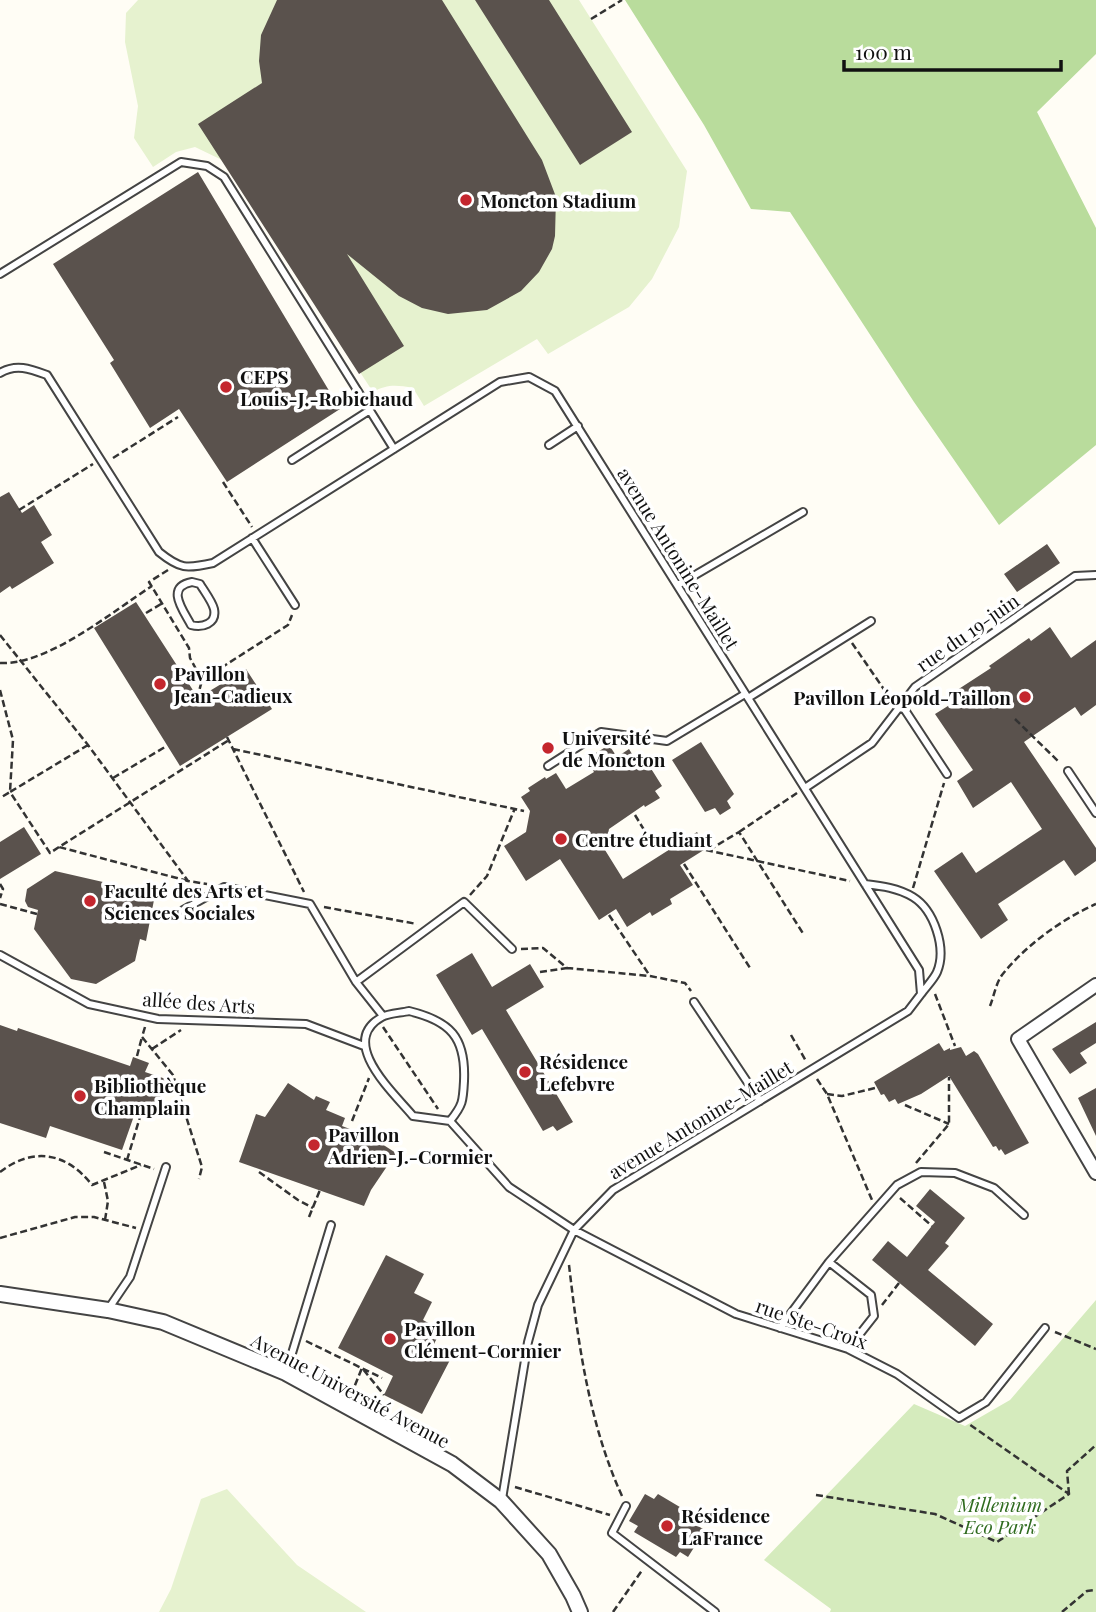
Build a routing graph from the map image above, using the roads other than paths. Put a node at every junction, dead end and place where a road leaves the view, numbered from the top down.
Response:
1 (0, 274) edge
2 (0, 373) edge
3 (370, 410) junction
4 (578, 426) junction
5 (549, 445) dead end
6 (394, 449) junction
7 (292, 460) dead end
8 (803, 512) dead end
9 (255, 537) junction
10 (191, 568) junction
11 (1096, 575) edge
12 (192, 582) junction
13 (678, 585) junction
14 (295, 605) dead end
15 (871, 621) dead end
16 (747, 696) junction
17 (899, 707) junction
18 (548, 766) dead end
19 (1068, 771) road end
20 (947, 774) road end
21 (805, 788) junction
22 (1096, 813) edge
23 (864, 884) junction
24 (183, 910) dead end
25 (512, 949) road end
26 (0, 955) edge
27 (356, 982) junction
28 (1096, 985) edge
29 (921, 994) junction
30 (695, 1001) road end
31 (381, 1018) junction
32 (364, 1046) junction
33 (760, 1101) junction
34 (448, 1121) junction
35 (165, 1170) road end
36 (1096, 1173) edge
37 (1024, 1215) dead end
38 (331, 1225) dead end
39 (573, 1230) junction
40 (829, 1262) junction
41 (0, 1294) edge
42 (108, 1310) junction
43 (780, 1328) junction
44 (1045, 1328) road end
45 (848, 1349) junction
46 (286, 1373) junction
47 (502, 1501) junction
48 (626, 1506) road end
49 (580, 1612) edge
50 (715, 1612) edge

1 - 3 lane
2 - 10 lane
3 - 6 lane
3 - 7 lane
4 - 5 lane
4 - 6 lane, avenue Antonine-Maillet
4 - 13 lane, avenue Antonine-Maillet
6 - 9 lane, avenue Antonine-Maillet
8 - 13 lane
9 - 10 lane, avenue Antonine-Maillet
9 - 14 lane
10 - 12 lane
11 - 17 lane, rue du 19-juin
12 - 12 lane
13 - 16 lane, avenue Antonine-Maillet
15 - 16 lane
16 - 18 lane
16 - 21 lane, avenue Antonine-Maillet
17 - 20 lane
17 - 21 lane, rue du 19-juin
19 - 22 lane
21 - 23 lane, avenue Antonine-Maillet
23 - 29 lane, avenue Antonine-Maillet
23 - 29 lane
24 - 27 lane
25 - 27 lane
26 - 32 lane, allée des Arts
27 - 31 lane
28 - 36 street
29 - 33 lane, avenue Antonine-Maillet
30 - 33 lane
31 - 32 lane
31 - 34 lane
32 - 34 lane
33 - 39 lane, avenue Antonine-Maillet
34 - 39 lane, rue Ste-Croix
35 - 42 lane
37 - 40 lane
38 - 46 lane
39 - 43 lane, rue Ste-Croix
39 - 47 lane, avenue Antonine-Maillet
40 - 43 lane
40 - 45 lane
41 - 42 street, Avenue Université Avenue
42 - 46 street, Avenue Université Avenue
43 - 45 lane, rue Ste-Croix
44 - 45 lane, rue Ste-Croix
46 - 47 street, Avenue Université Avenue
47 - 49 street, Avenue Université Avenue
48 - 50 lane

